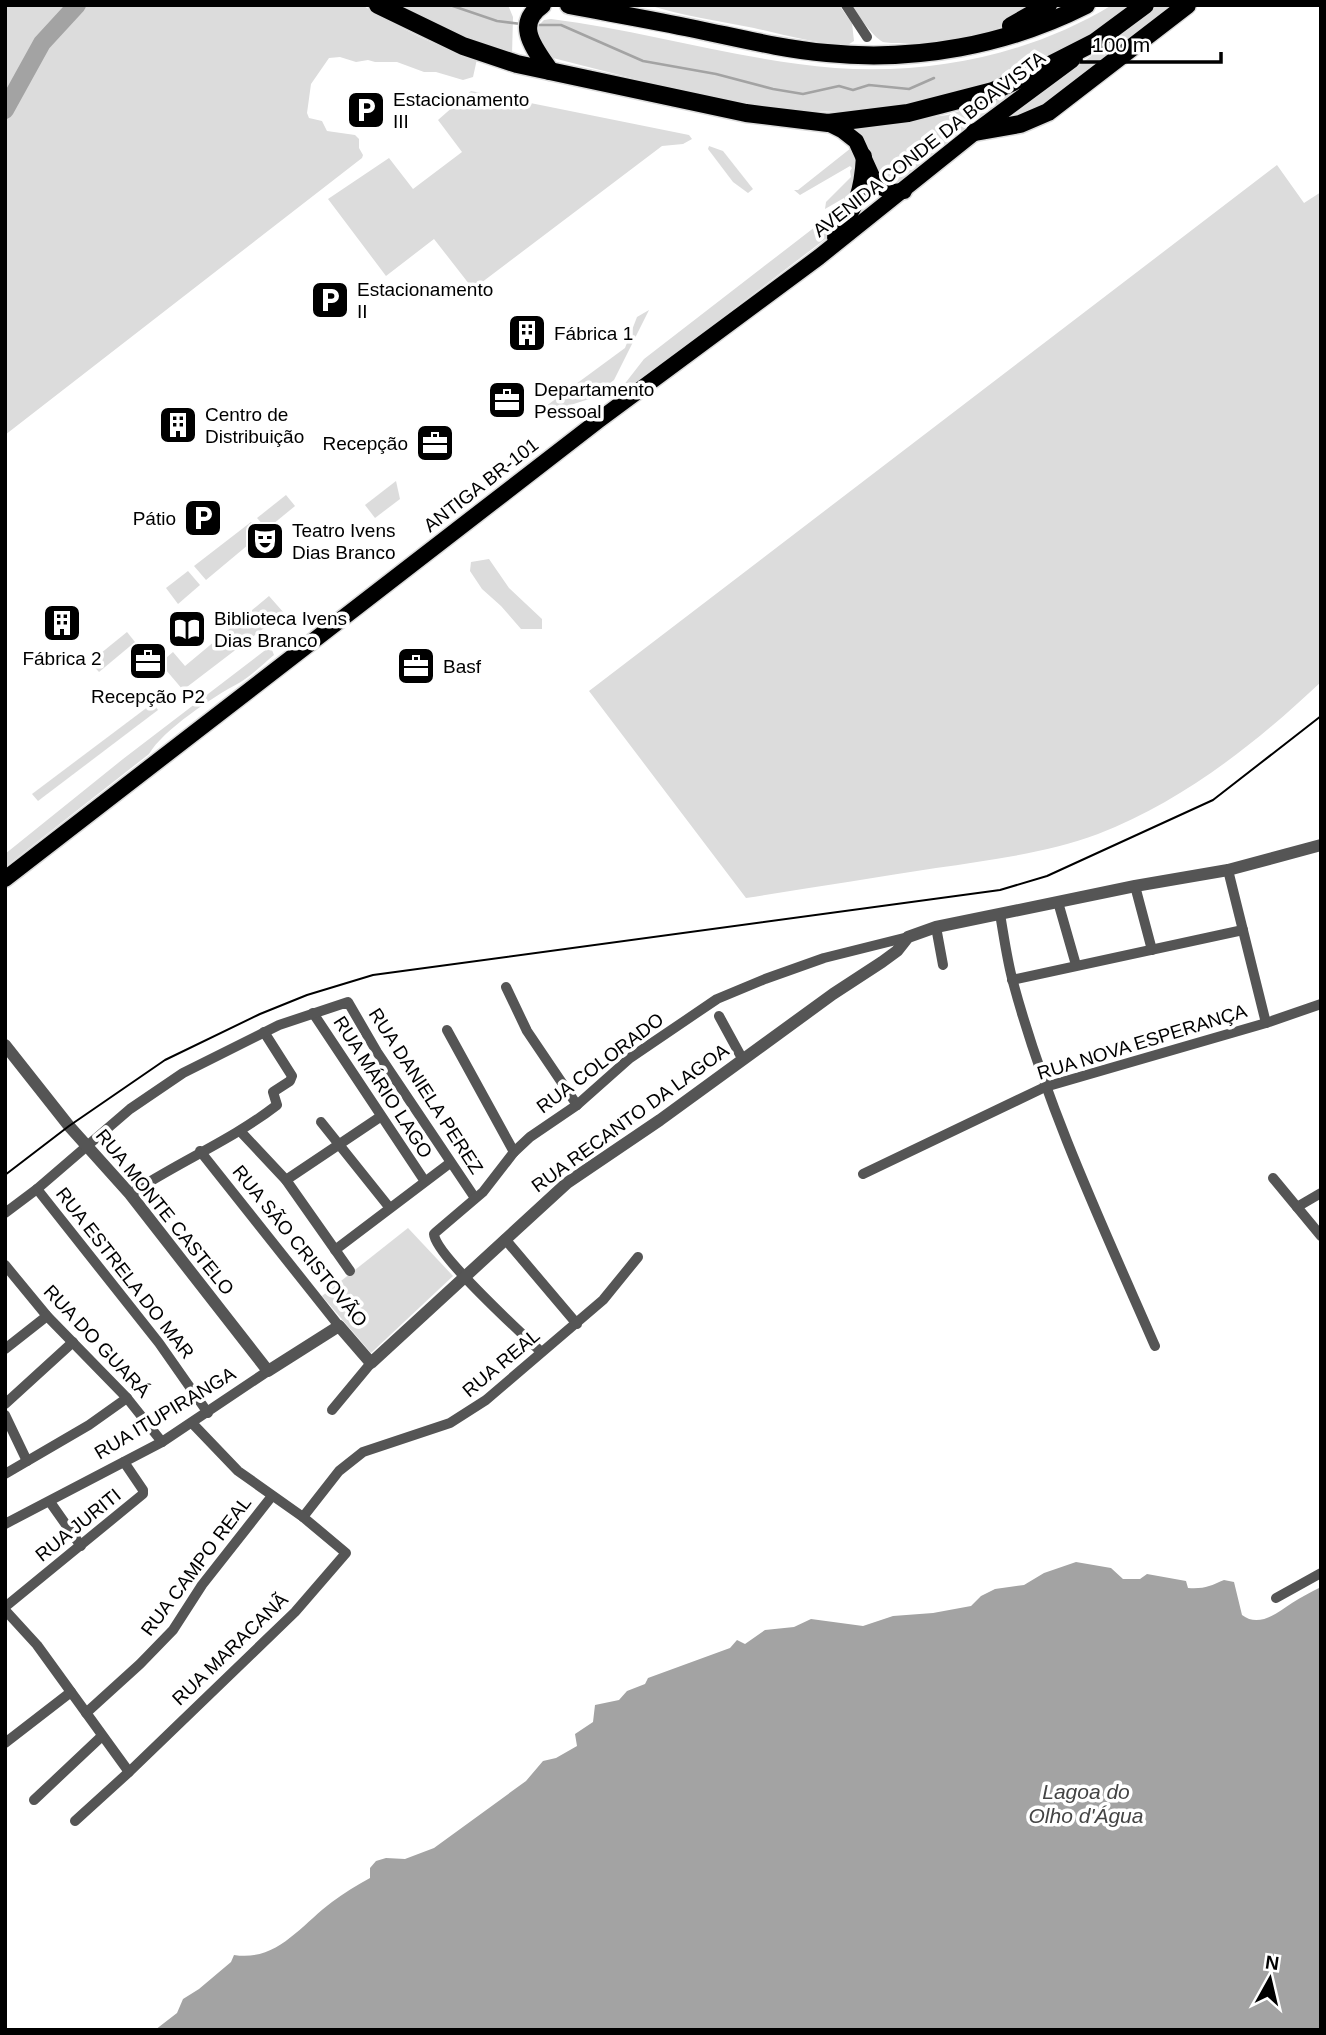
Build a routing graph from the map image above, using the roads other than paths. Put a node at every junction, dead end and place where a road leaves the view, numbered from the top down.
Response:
1 (378, 5) edge
2 (542, 5) edge
3 (569, 5) edge
4 (846, 5) edge
5 (1048, 5) edge
6 (1086, 5) edge
7 (1145, 5) edge
8 (1186, 5) edge
9 (867, 37) dead end
10 (1096, 42) junction
11 (970, 46) junction
12 (550, 71) junction
13 (828, 123) junction
14 (975, 132) junction
15 (864, 156) junction
16 (904, 191) junction
17 (819, 257) junction
18 (1321, 845) edge
19 (1228, 870) junction
20 (5, 879) edge
21 (1135, 886) junction
22 (1058, 902) junction
23 (1000, 914) junction
24 (936, 927) junction
25 (1242, 930) junction
26 (908, 937) junction
27 (1152, 950) junction
28 (943, 965) dead end
29 (1076, 965) junction
30 (1012, 980) junction
31 (506, 986) dead end
32 (1321, 1004) edge
33 (313, 1013) junction
34 (719, 1016) dead end
35 (1266, 1023) junction
36 (447, 1030) dead end
37 (264, 1032) junction
38 (5, 1045) edge
39 (743, 1060) junction
40 (1045, 1087) junction
41 (577, 1105) junction
42 (380, 1117) junction
43 (321, 1122) dead end
44 (241, 1132) junction
45 (339, 1146) junction
46 (88, 1147) junction
47 (200, 1151) junction
48 (514, 1152) junction
49 (450, 1163) junction
50 (863, 1174) dead end
51 (1273, 1178) dead end
52 (286, 1180) junction
53 (424, 1180) junction
54 (37, 1189) junction
55 (1321, 1193) edge
56 (130, 1194) junction
57 (475, 1198) junction
58 (389, 1207) junction
59 (1297, 1207) junction
60 (5, 1213) edge
61 (1321, 1236) edge
62 (505, 1239) junction
63 (335, 1250) junction
64 (638, 1256) dead end
65 (5, 1265) edge
66 (350, 1271) dead end
67 (465, 1277) junction
68 (47, 1316) junction
69 (577, 1324) junction
70 (339, 1326) junction
71 (73, 1342) junction
72 (1154, 1346) dead end
73 (5, 1349) edge
74 (541, 1352) junction
75 (371, 1363) junction
76 (268, 1371) junction
77 (127, 1398) junction
78 (5, 1404) edge
79 (332, 1410) dead end
80 (208, 1413) junction
81 (5, 1415) edge
82 (192, 1423) junction
83 (162, 1442) junction
84 (27, 1461) junction
85 (124, 1462) junction
86 (5, 1474) edge
87 (272, 1496) junction
88 (50, 1502) junction
89 (303, 1517) junction
90 (5, 1524) edge
91 (80, 1546) junction
92 (1321, 1573) edge
93 (1276, 1598) dead end
94 (5, 1608) edge
95 (71, 1692) junction
96 (86, 1713) junction
97 (102, 1736) junction
98 (5, 1743) edge
99 (130, 1772) junction
100 (34, 1800) dead end
101 (75, 1821) dead end

1 - 12 highway
2 - 12 highway
3 - 11 highway
4 - 9 street
5 - 11 highway
6 - 11 highway
7 - 10 highway
8 - 14 highway
10 - 13 highway
10 - 14 main road, AVENIDA CONDE DA BOA VISTA
12 - 13 highway
13 - 15 main road, AVENIDA CONDE DA BOA VISTA
14 - 16 main road, AVENIDA CONDE DA BOA VISTA
15 - 16 main road
15 - 17 main road, AVENIDA CONDE DA BOA VISTA
16 - 17 main road, AVENIDA CONDE DA BOA VISTA
17 - 20 main road, ANTIGA BR-101
18 - 19 street
19 - 21 street
19 - 25 street
21 - 22 street
21 - 27 street
22 - 23 street
22 - 29 street
23 - 24 street
23 - 30 street
24 - 26 street
24 - 28 street
25 - 27 street
25 - 35 street
26 - 39 street, RUA RECANTO DA LAGOA
26 - 41 street, RUA COLORADO
27 - 29 street
29 - 30 street
30 - 40 street
31 - 41 street
32 - 35 street, RUA NOVA ESPERANÇA
33 - 37 street
33 - 42 street, RUA MÁRIO LAGO
33 - 49 street, RUA DANIELA PEREZ
34 - 39 street
35 - 40 street, RUA NOVA ESPERANÇA
36 - 48 street
37 - 44 street, RUA SÃO CRISTOVÃO
37 - 46 street
38 - 46 street, RUA MONTE CASTELO
39 - 62 street, RUA RECANTO DA LAGOA
40 - 50 street, RUA NOVA ESPERANÇA
40 - 72 street
41 - 48 street, RUA COLORADO
42 - 45 street
42 - 53 street, RUA MÁRIO LAGO
43 - 45 street
44 - 47 street, RUA SÃO CRISTOVÃO
44 - 52 street
45 - 52 street
45 - 58 street
46 - 54 street
46 - 56 street, RUA MONTE CASTELO
47 - 56 street, RUA SÃO CRISTOVÃO
47 - 70 street, RUA SÃO CRISTOVÃO
48 - 57 street, RUA COLORADO
49 - 53 street
49 - 57 street, RUA DANIELA PEREZ
51 - 59 street
52 - 63 street
53 - 58 street
54 - 60 street
54 - 80 street, RUA ESTRELA DO MAR
55 - 59 street
56 - 76 street, RUA MONTE CASTELO
57 - 67 street, RUA COLORADO
58 - 63 street
59 - 61 street
62 - 67 street, RUA RECANTO DA LAGOA
62 - 69 street
63 - 66 street
64 - 69 street, RUA REAL
65 - 68 street, RUA DO GUARÁ
67 - 74 street
67 - 75 street, RUA RECANTO DA LAGOA
68 - 71 street, RUA DO GUARÁ
68 - 73 street
69 - 74 street, RUA REAL
70 - 75 street, RUA SÃO CRISTOVÃO
70 - 76 street, RUA ITUPIRANGA
71 - 77 street, RUA DO GUARÁ
71 - 78 street
74 - 89 street, RUA REAL
75 - 79 street, RUA RECANTO DA LAGOA
76 - 80 street, RUA ITUPIRANGA
77 - 83 street, RUA DO GUARÁ
77 - 84 street
80 - 82 street, RUA ITUPIRANGA
81 - 84 street
82 - 83 street, RUA ITUPIRANGA
82 - 87 street
83 - 85 street, RUA ITUPIRANGA
84 - 86 street
85 - 88 street, RUA ITUPIRANGA
85 - 91 street, RUA JURITI
87 - 89 street
87 - 96 street, RUA CAMPO REAL
88 - 90 street, RUA ITUPIRANGA
88 - 91 street
89 - 99 street, RUA MARACANÃ
91 - 94 street, RUA JURITI
92 - 93 street
94 - 95 street
95 - 96 street
95 - 98 street
96 - 97 street
97 - 99 street
97 - 100 street
99 - 101 street

